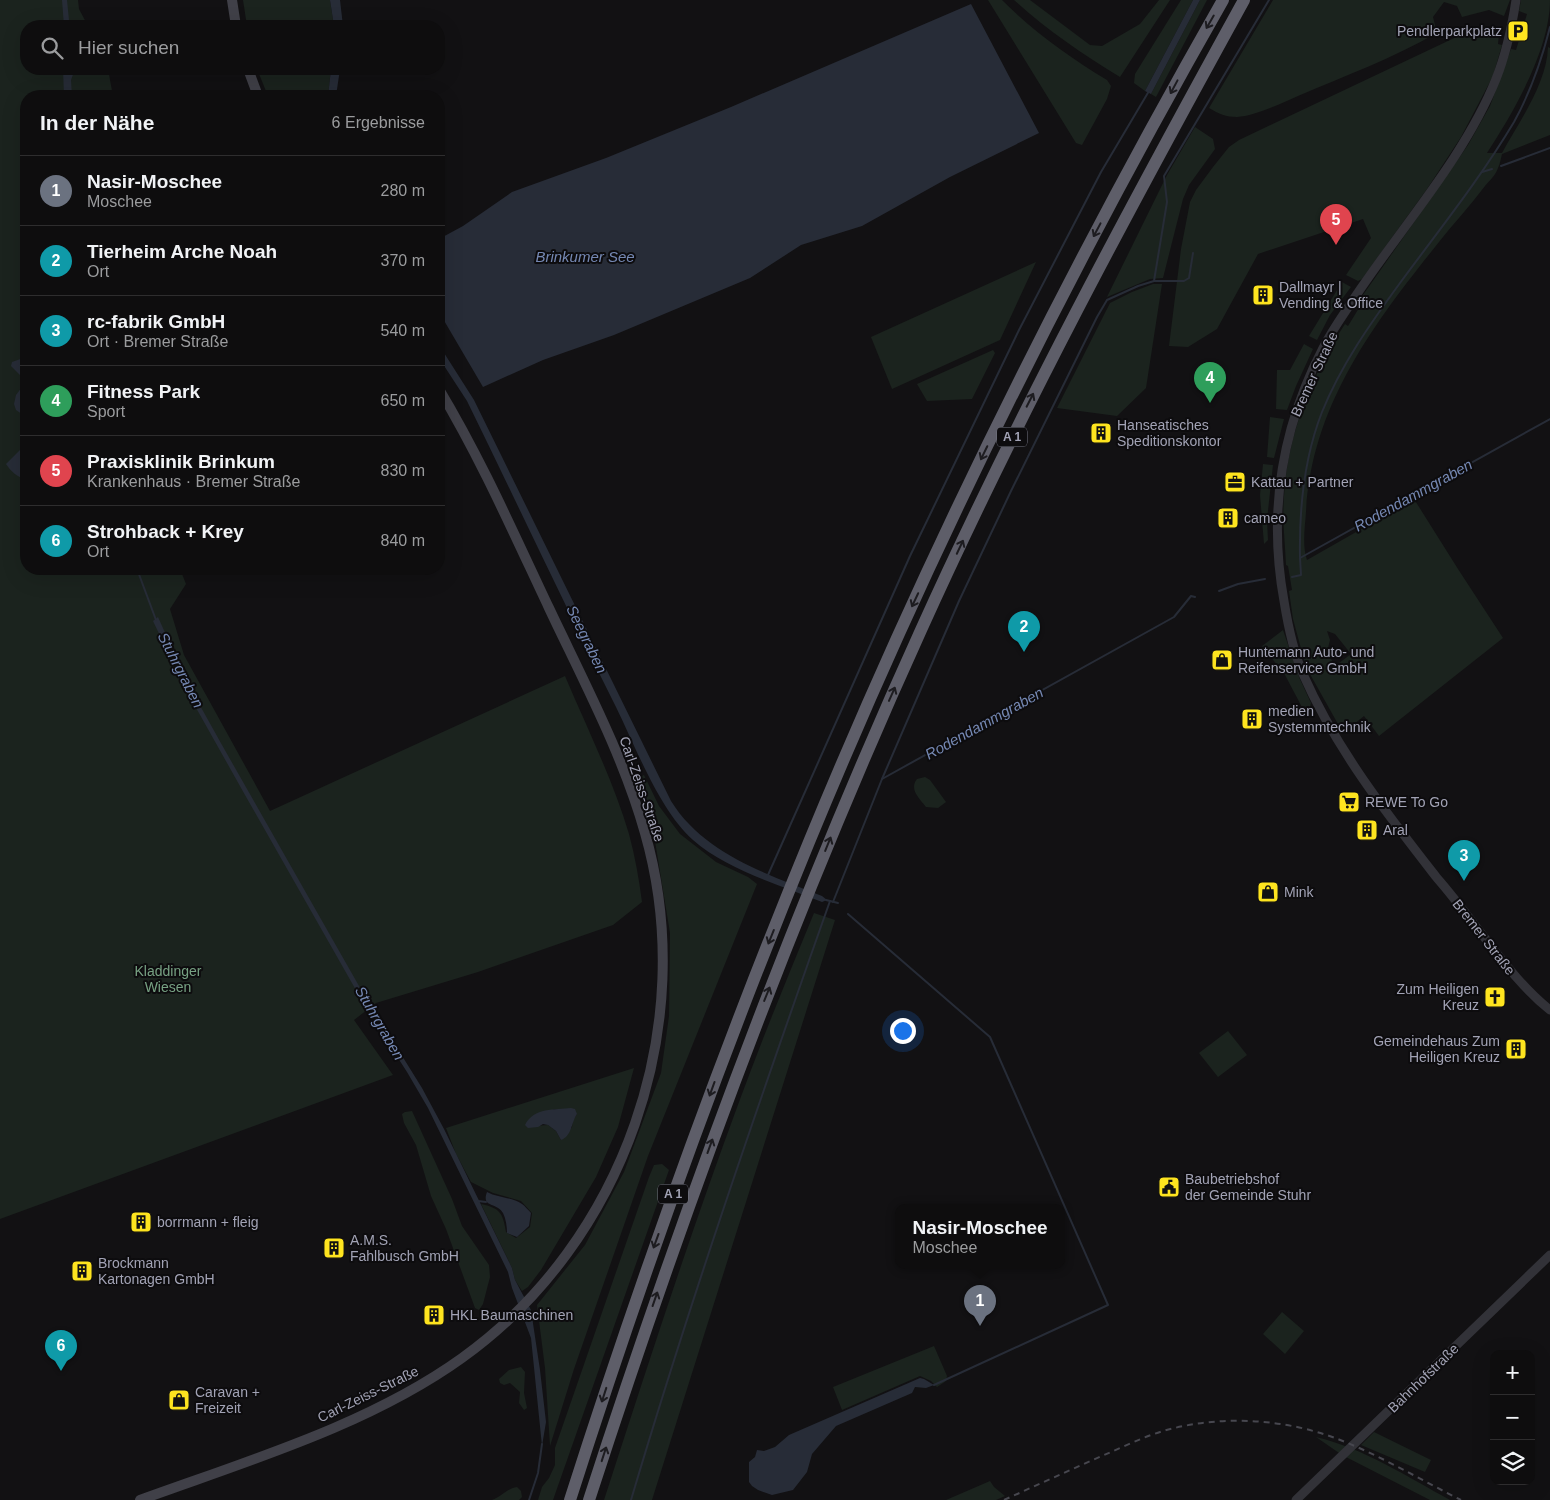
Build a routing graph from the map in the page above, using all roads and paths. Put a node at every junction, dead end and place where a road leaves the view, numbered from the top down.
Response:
1 (232, 0) edge
2 (1223, 0) edge
3 (1244, 0) edge
4 (1516, 0) edge
5 (235, 20) edge
6 (250, 75) edge
7 (256, 90) edge
8 (445, 400) edge
9 (1550, 1010) edge
10 (1550, 1255) edge
11 (140, 1500) edge
12 (570, 1500) edge
13 (589, 1500) edge
14 (1296, 1500) edge

1 - 5 main road
2 -> 12 highway, A 1
13 -> 3 highway, A 1
4 - 9 street, Bremer Straße
6 - 7 main road
8 - 11 main road, Carl-Zeiss-Straße
10 - 14 street, Bahnhofstraße

